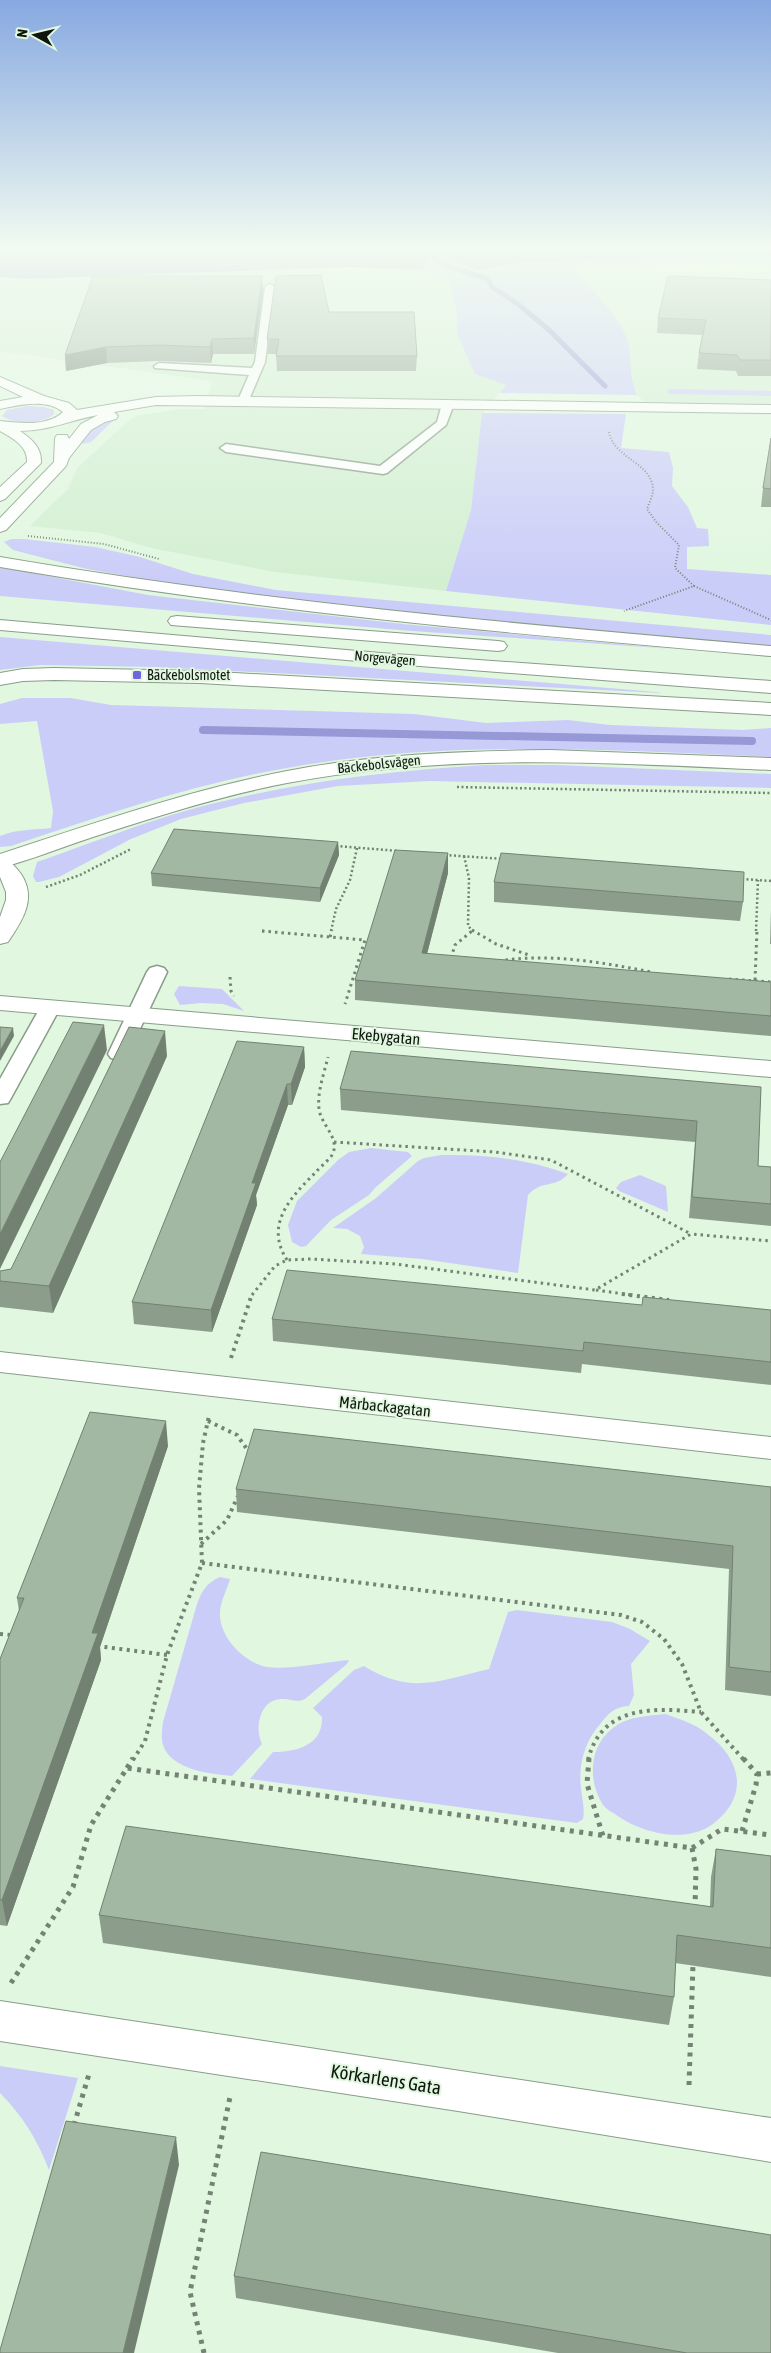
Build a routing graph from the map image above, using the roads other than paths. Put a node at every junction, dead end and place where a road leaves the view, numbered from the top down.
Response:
1 (260, 359) edge
2 (159, 366) edge
3 (256, 372) junction
4 (0, 381) edge
5 (198, 400) junction
6 (244, 400) junction
7 (49, 402) junction
8 (448, 404) junction
9 (0, 405) edge
10 (771, 408) edge
11 (65, 418) junction
12 (0, 425) edge
13 (226, 448) dead end
14 (62, 456) junction
15 (0, 496) edge
16 (0, 527) edge
17 (0, 550) edge
18 (0, 562) edge
19 (134, 585) junction
20 (161, 620) dead end
21 (0, 625) edge
22 (516, 647) dead end
23 (771, 651) edge
24 (574, 652) dead end
25 (771, 665) edge
26 (0, 678) edge
27 (771, 687) edge
28 (771, 709) edge
29 (771, 764) edge
30 (0, 862) edge
31 (0, 938) edge
32 (157, 972) dead end
33 (0, 1003) edge
34 (50, 1008) junction
35 (137, 1014) junction
36 (110, 1069) edge
37 (771, 1070) edge
38 (0, 1098) edge
39 (0, 1362) edge
40 (771, 1448) edge
41 (5, 2003) edge
42 (771, 2140) edge

1 - 3 lane
2 - 3 lane
3 - 6 lane
4 - 7 main road
5 - 6 main road
5 - 7 main road
5 - 11 main road
5 - 14 main road
6 - 8 main road
7 - 9 main road
7 - 11 main road
8 - 10 main road
8 - 13 lane
11 - 12 main road
11 - 14 main road
12 - 15 main road
14 - 16 main road
17 - 19 main road
18 - 19 main road
19 - 23 main road
20 - 22 main road, Norgevägen
21 - 27 main road, Norgevägen
24 - 25 main road
26 - 28 main road
29 - 30 main road, Bäckebolsvägen
30 - 31 main road
32 - 35 lane
33 - 34 main road, Ekebygatan
34 - 35 main road, Ekebygatan
34 - 38 lane
35 - 36 lane
35 - 37 main road, Ekebygatan
39 - 40 main road, Mårbackagatan
41 - 42 main road, Körkarlens Gata

